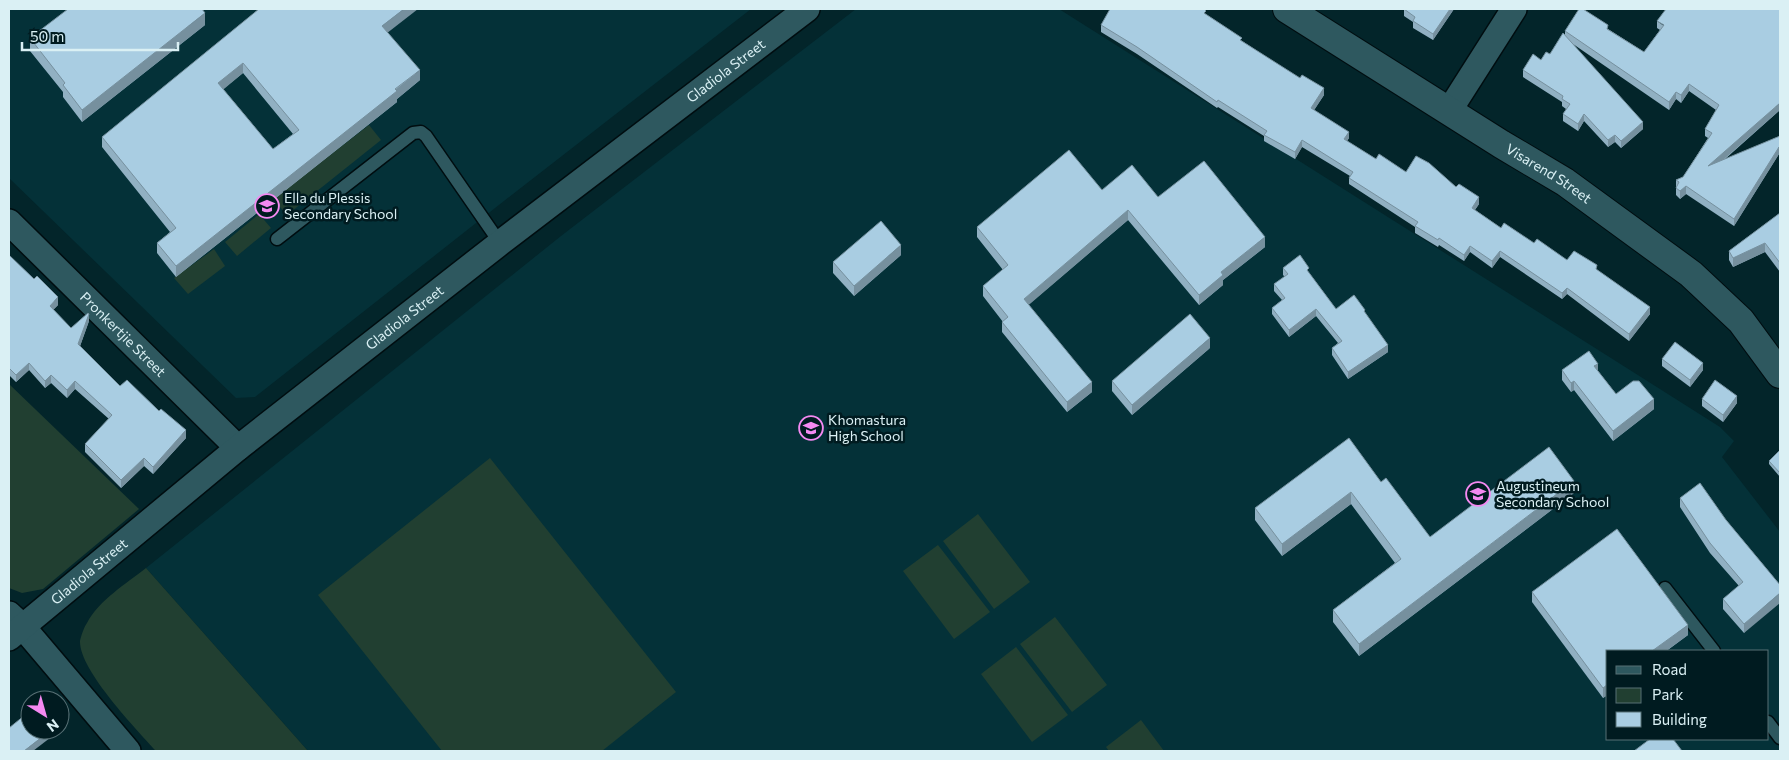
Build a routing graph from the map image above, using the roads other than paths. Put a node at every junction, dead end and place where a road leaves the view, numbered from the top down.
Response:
1 (807, 9) edge
2 (1287, 9) edge
3 (1514, 9) edge
4 (1449, 111) junction
5 (9, 222) edge
6 (276, 239) dead end
7 (500, 243) junction
8 (1780, 374) edge
9 (238, 448) junction
10 (1665, 588) dead end
11 (13, 626) edge
12 (1713, 650) edge
13 (1769, 723) edge
14 (1780, 738) edge
15 (128, 751) edge

1 - 7 street, Gladiola Street
2 - 4 street, Visarend Street
3 - 4 street
4 - 8 street, Visarend Street
5 - 9 street, Pronkertjie Street
6 - 7 lane
7 - 9 street, Gladiola Street
9 - 11 street, Gladiola Street
10 - 12 lane
11 - 15 street
13 - 14 lane

